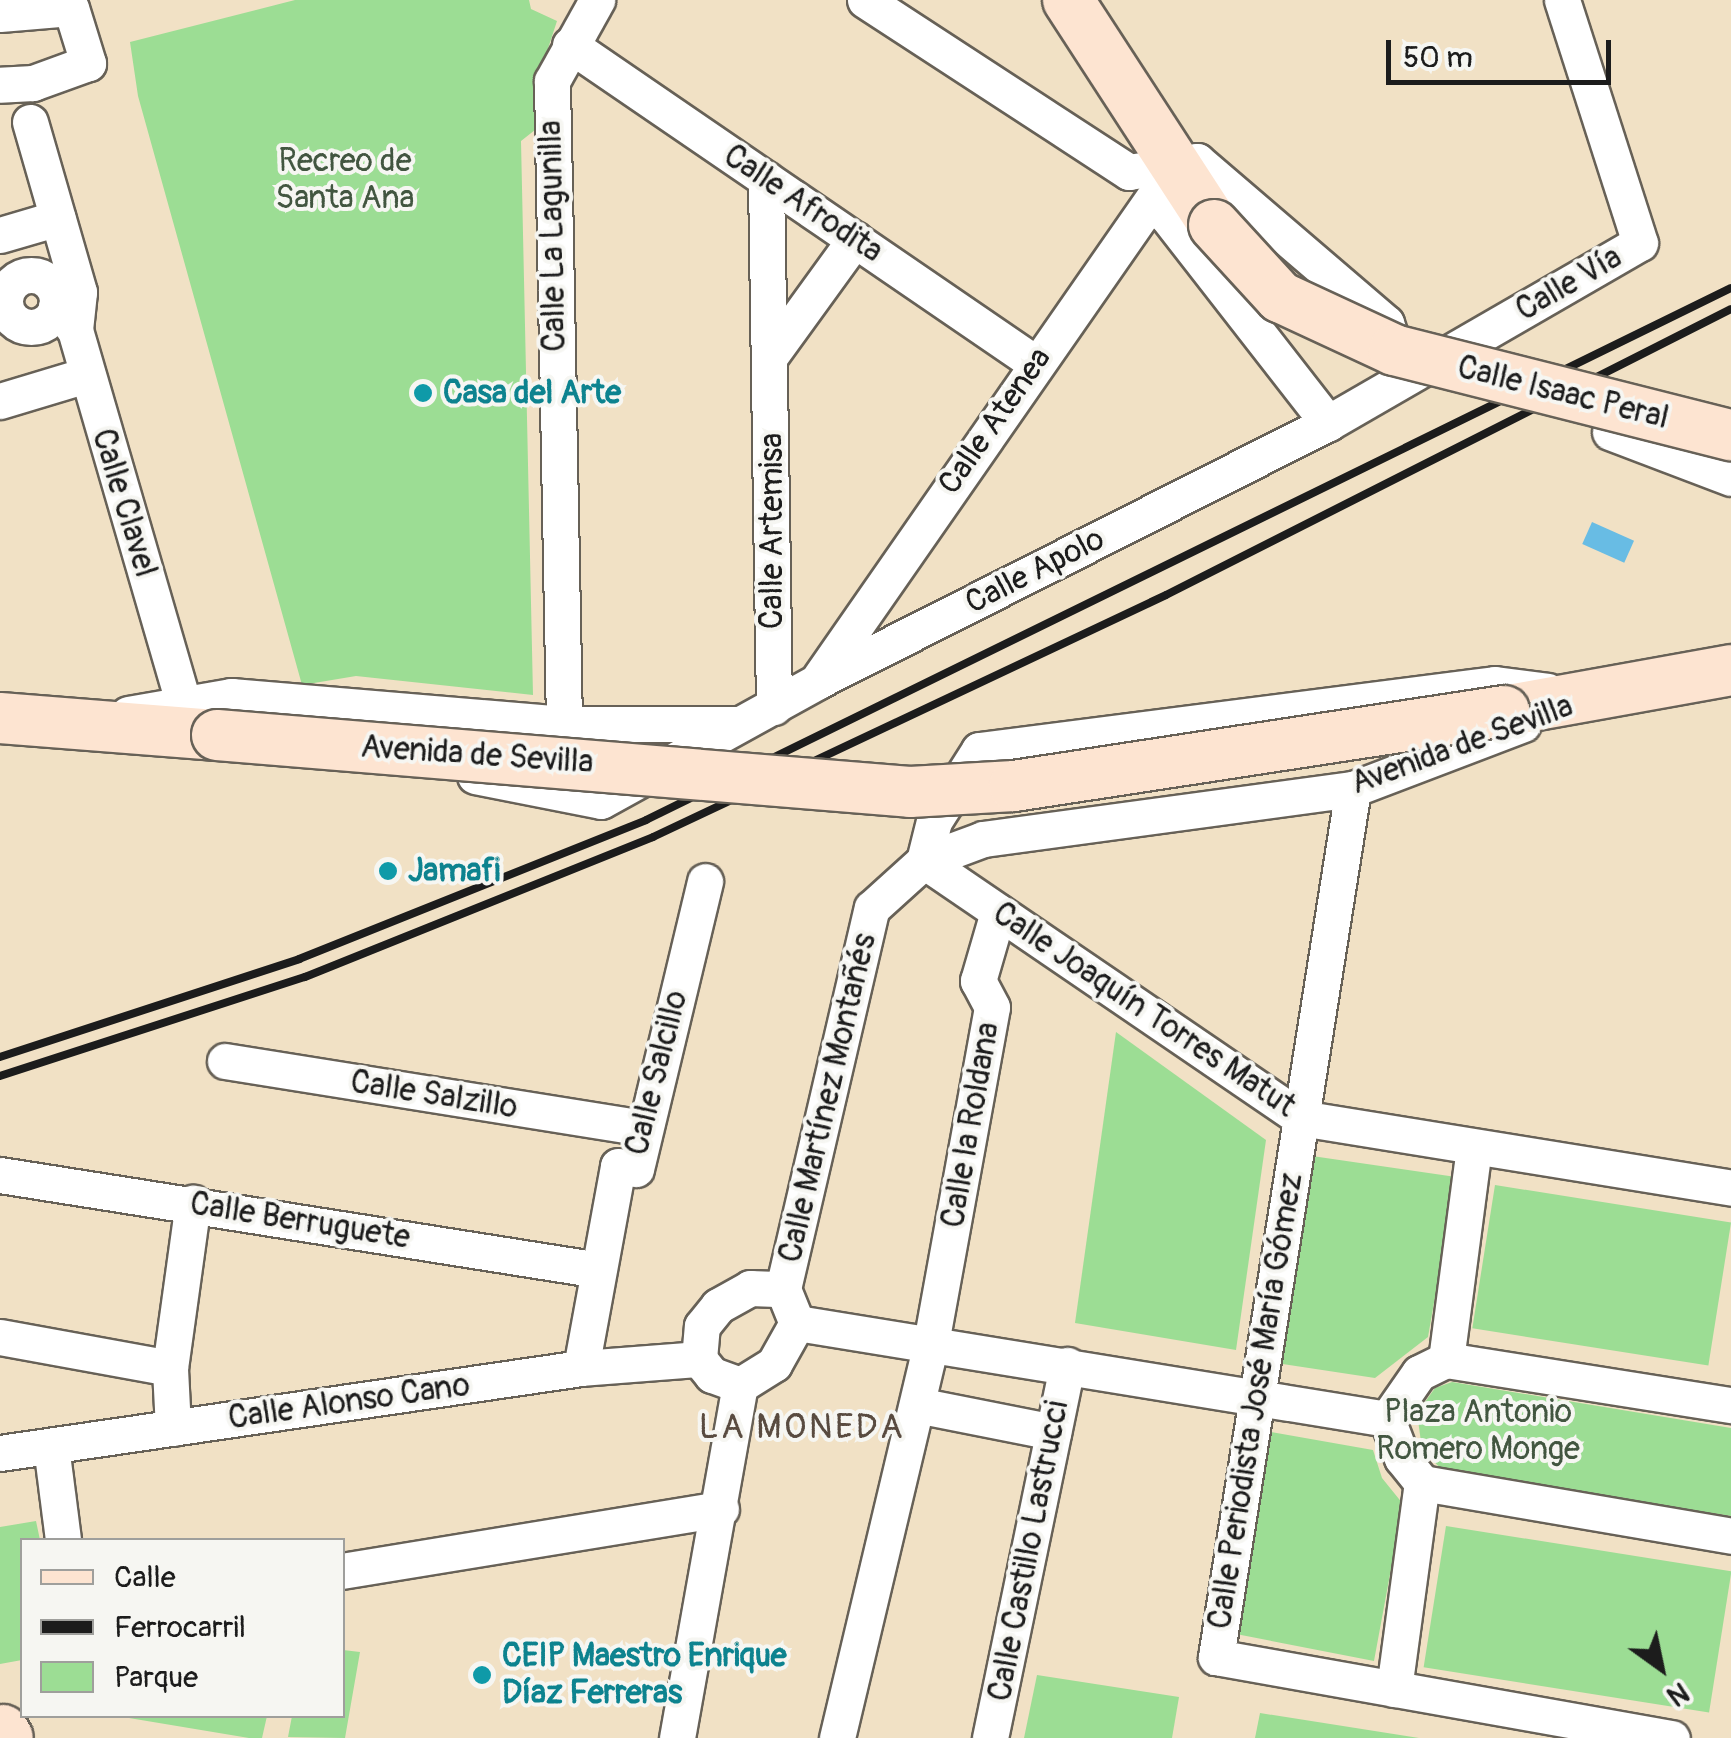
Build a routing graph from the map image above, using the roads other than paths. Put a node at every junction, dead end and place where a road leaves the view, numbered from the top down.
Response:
1 (597, 0) edge
2 (865, 0) edge
3 (1068, 0) edge
4 (1562, 0) edge
5 (0, 14) edge
6 (570, 45) junction
7 (0, 86) edge
8 (30, 122) dead end
9 (1176, 165) junction
10 (766, 179) junction
11 (58, 218) junction
12 (0, 235) edge
13 (854, 240) junction
14 (771, 355) junction
15 (1035, 363) junction
16 (86, 375) junction
17 (1404, 378) junction
18 (0, 401) edge
19 (1328, 423) junction
20 (1610, 432) dead end
21 (1731, 435) edge
22 (1731, 478) edge
23 (867, 606) junction
24 (889, 645) junction
25 (1731, 670) edge
26 (818, 681) junction
27 (1595, 694) junction
28 (759, 715) junction
29 (0, 718) edge
30 (201, 720) junction
31 (564, 724) junction
32 (87, 725) junction
33 (1353, 789) junction
34 (601, 800) junction
35 (924, 861) junction
36 (704, 881) dead end
37 (998, 912) junction
38 (225, 1061) dead end
39 (1301, 1118) junction
40 (644, 1128) junction
41 (1474, 1146) junction
42 (0, 1174) edge
43 (1731, 1188) edge
44 (193, 1204) junction
45 (599, 1270) junction
46 (783, 1288) junction
47 (796, 1323) junction
48 (0, 1337) edge
49 (931, 1343) junction
50 (699, 1359) junction
51 (1446, 1360) junction
52 (1066, 1365) junction
53 (170, 1368) junction
54 (580, 1368) junction
55 (740, 1385) junction
56 (1254, 1393) junction
57 (917, 1404) junction
58 (1731, 1405) edge
59 (1387, 1419) junction
60 (173, 1428) junction
61 (1053, 1432) junction
62 (51, 1446) junction
63 (0, 1454) edge
64 (1422, 1483) junction
65 (721, 1509) junction
66 (1731, 1536) edge
67 (63, 1538) edge
68 (345, 1571) edge
69 (1394, 1689) junction
70 (676, 1738) edge
71 (838, 1738) edge
72 (990, 1738) edge
73 (1672, 1738) edge

1 - 6 street, Calle La Lagunilla
2 - 9 street
3 - 9 street, Calle Isaac Peral
4 - 17 street, Calle Vía
5 - 7 street
6 - 10 street, Calle Afrodita
6 - 31 street, Calle La Lagunilla
8 - 11 street, Calle Clavel
9 - 15 street, Calle Atenea
9 - 17 street
9 - 19 street
9 - 21 street, Calle Isaac Peral, bridge
10 - 13 street, Calle Afrodita
10 - 14 street, Calle Artemisa
11 - 12 street
11 - 16 street, Calle Clavel
13 - 14 street
13 - 15 street, Calle Afrodita
14 - 28 street, Calle Artemisa
15 - 23 street, Calle Atenea
16 - 18 street
16 - 30 street, Calle Clavel
17 - 19 street, Calle Vía
19 - 24 street, Calle Apolo
20 - 22 street, Calle Isaac Peral
23 - 24 street
23 - 26 street, Calle Atenea
24 - 26 street, Calle Apolo
25 - 27 street, Avenida de Sevilla
26 - 28 street, Calle Apolo
27 - 30 street, Avenida de Sevilla, bridge
27 - 33 street, Avenida de Sevilla
27 - 35 street, Avenida de Sevilla
28 - 31 street
28 - 34 street, Calle Apolo
29 - 32 street, Avenida de Sevilla
30 - 31 street
30 - 32 street, Avenida de Sevilla
31 - 34 street
32 - 34 street
33 - 35 street, Avenida de Sevilla
33 - 39 street, Calle Periodista José María Gómez
35 - 37 street, Calle Joaquín Torres Matut
35 - 46 street, Calle Martínez Montañés
36 - 40 street, Calle Salcillo
37 - 39 street, Calle Joaquín Torres Matut
37 - 49 street, Calle la Roldana
38 - 40 street, Calle Salzillo
39 - 41 street, Calle Joaquín Torres Matut
39 - 56 street, Calle Periodista José María Gómez
40 - 45 street, Calle Salcillo
41 - 43 street, Calle Joaquín Torres Matut
41 - 51 street
42 - 44 street, Calle Berruguete
44 - 45 street, Calle Berruguete
44 - 53 street
45 - 54 street, Calle Salcillo
46 - 47 street
46 - 50 street
47 - 49 street
47 - 55 street
48 - 53 street
49 - 52 street
49 - 57 street, Calle la Roldana
50 - 54 street, Calle Alonso Cano
50 - 55 street
51 - 58 street
51 - 59 street
52 - 56 street
52 - 61 street, Calle Castillo Lastrucci
53 - 60 street
54 - 60 street, Calle Alonso Cano
55 - 65 street
56 - 59 street
56 - 69 street, Calle Periodista José María Gómez
57 - 61 street
57 - 71 street, Calle la Roldana
59 - 64 street
60 - 62 street, Calle Alonso Cano
61 - 72 street, Calle Castillo Lastrucci
62 - 63 street, Calle Alonso Cano
62 - 67 street
64 - 66 street
64 - 69 street
65 - 68 street
65 - 70 street
69 - 73 street

